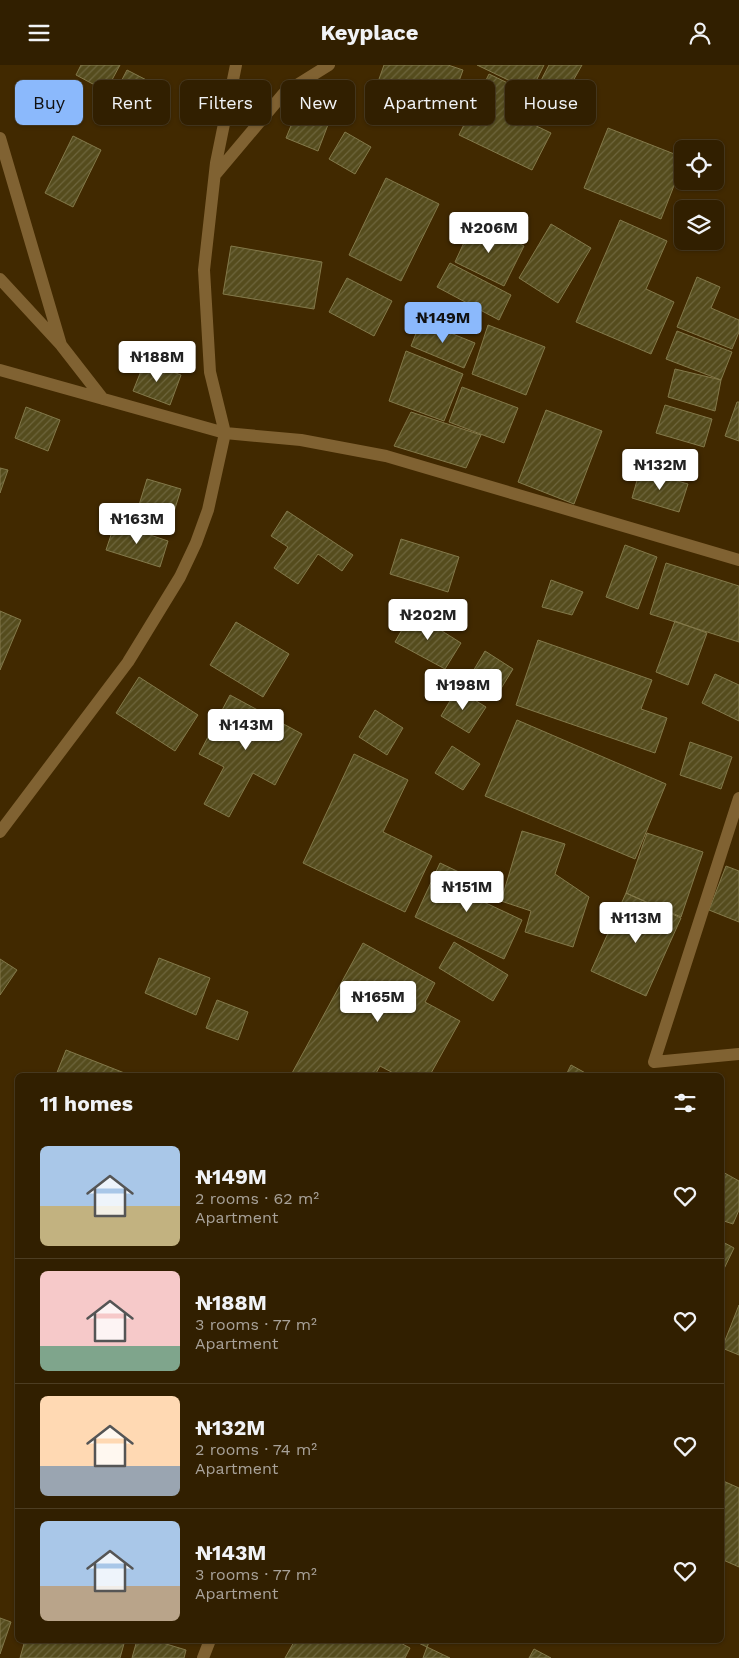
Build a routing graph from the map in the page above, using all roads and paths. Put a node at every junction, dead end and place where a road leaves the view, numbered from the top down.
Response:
1 (236, 65) edge
2 (329, 65) edge
3 (0, 138) edge
4 (214, 176) junction
5 (0, 279) edge
6 (61, 345) junction
7 (0, 370) edge
8 (103, 399) junction
9 (225, 433) junction
10 (739, 561) edge
11 (739, 798) edge
12 (0, 832) edge
13 (739, 1054) edge
14 (209, 1643) edge
15 (203, 1658) edge

1 - 4 street
2 - 4 street
3 - 6 street
4 - 9 street
5 - 6 street
6 - 8 street
7 - 8 street
8 - 9 street
9 - 10 street
9 - 12 street
11 - 13 street
14 - 15 street

